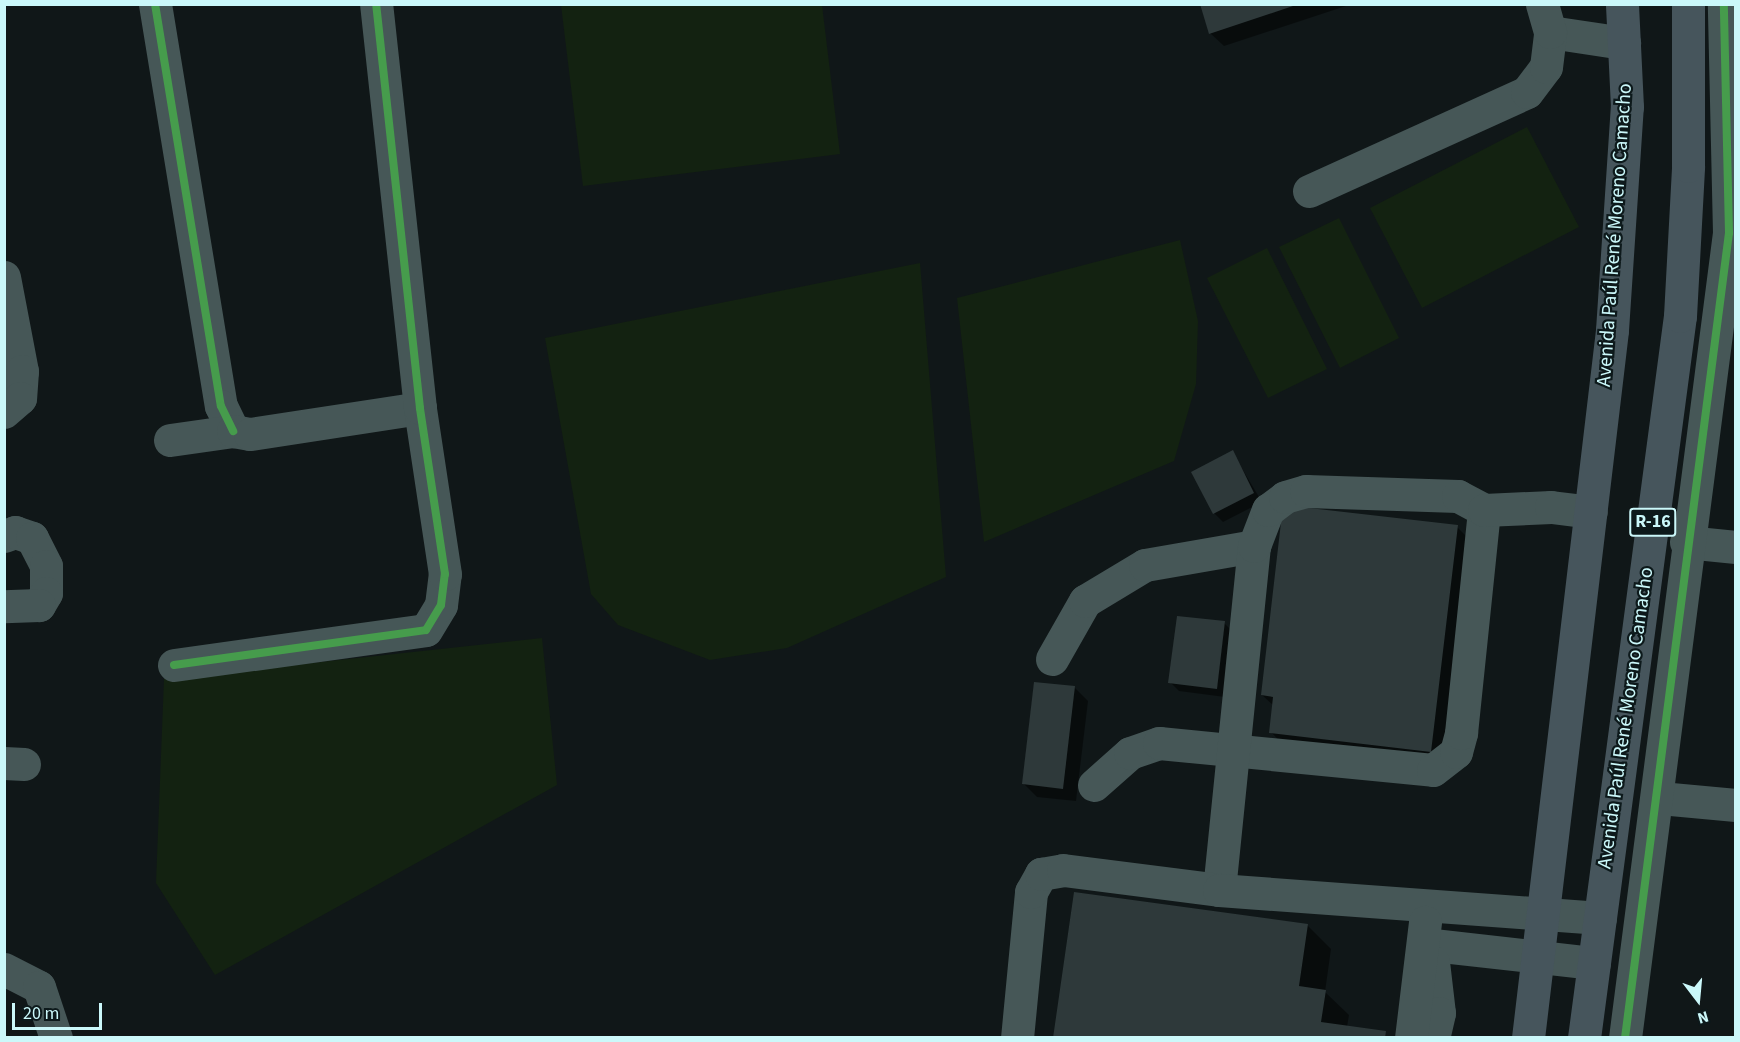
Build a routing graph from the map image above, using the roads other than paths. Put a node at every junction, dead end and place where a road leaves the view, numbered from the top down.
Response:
1 (155, 4) edge
2 (376, 4) edge
3 (1622, 4) edge
4 (1688, 4) edge
5 (1728, 7) edge
6 (1546, 18) edge
7 (1624, 43) junction
8 (1309, 191) dead end
9 (1732, 232) edge
10 (4, 277) edge
11 (420, 408) junction
12 (4, 412) edge
13 (233, 431) junction
14 (170, 440) dead end
15 (1484, 510) junction
16 (1591, 512) junction
17 (4, 536) edge
18 (1686, 542) junction
19 (1254, 546) junction
20 (1736, 547) edge
21 (4, 606) edge
22 (1052, 659) dead end
23 (174, 665) dead end
24 (1233, 752) junction
25 (1094, 785) dead end
26 (1660, 798) junction
27 (1736, 805) edge
28 (1220, 890) junction
29 (1425, 908) junction
30 (1544, 912) junction
31 (1600, 918) junction
32 (1424, 944) junction
33 (1538, 957) junction
34 (1594, 963) junction
35 (4, 969) edge
36 (56, 1038) edge
37 (1017, 1038) edge
38 (1411, 1038) edge
39 (1433, 1038) edge
40 (1528, 1038) edge
41 (1584, 1038) edge
42 (1626, 1038) edge

1 - 13 street
2 - 11 street
3 - 7 main road, Avenida Paúl René Moreno Camacho
4 - 31 main road, Avenida Paúl René Moreno Camacho / R-16
5 - 9 street
6 - 7 street
6 - 8 street
7 - 16 main road, Avenida Paúl René Moreno Camacho
9 - 18 street
10 - 12 street
11 - 13 street
11 - 23 street
13 - 14 street
15 - 16 street
15 - 19 street
15 - 24 street
16 - 30 main road, Avenida Paúl René Moreno Camacho
17 - 21 street
18 - 20 street
18 - 26 street
19 - 22 street
19 - 24 street
24 - 25 street
24 - 28 street
26 - 27 street
26 - 42 street
28 - 29 street
28 - 37 street
29 - 30 street
29 - 32 street
30 - 31 street
30 - 33 main road, Avenida Paúl René Moreno Camacho
31 - 34 main road, Avenida Paúl René Moreno Camacho / R-16
32 - 33 street
32 - 38 street
32 - 39 street
33 - 34 street
33 - 40 main road, Avenida Paúl René Moreno Camacho
34 - 41 main road, Avenida Paúl René Moreno Camacho / R-16
35 - 36 street

